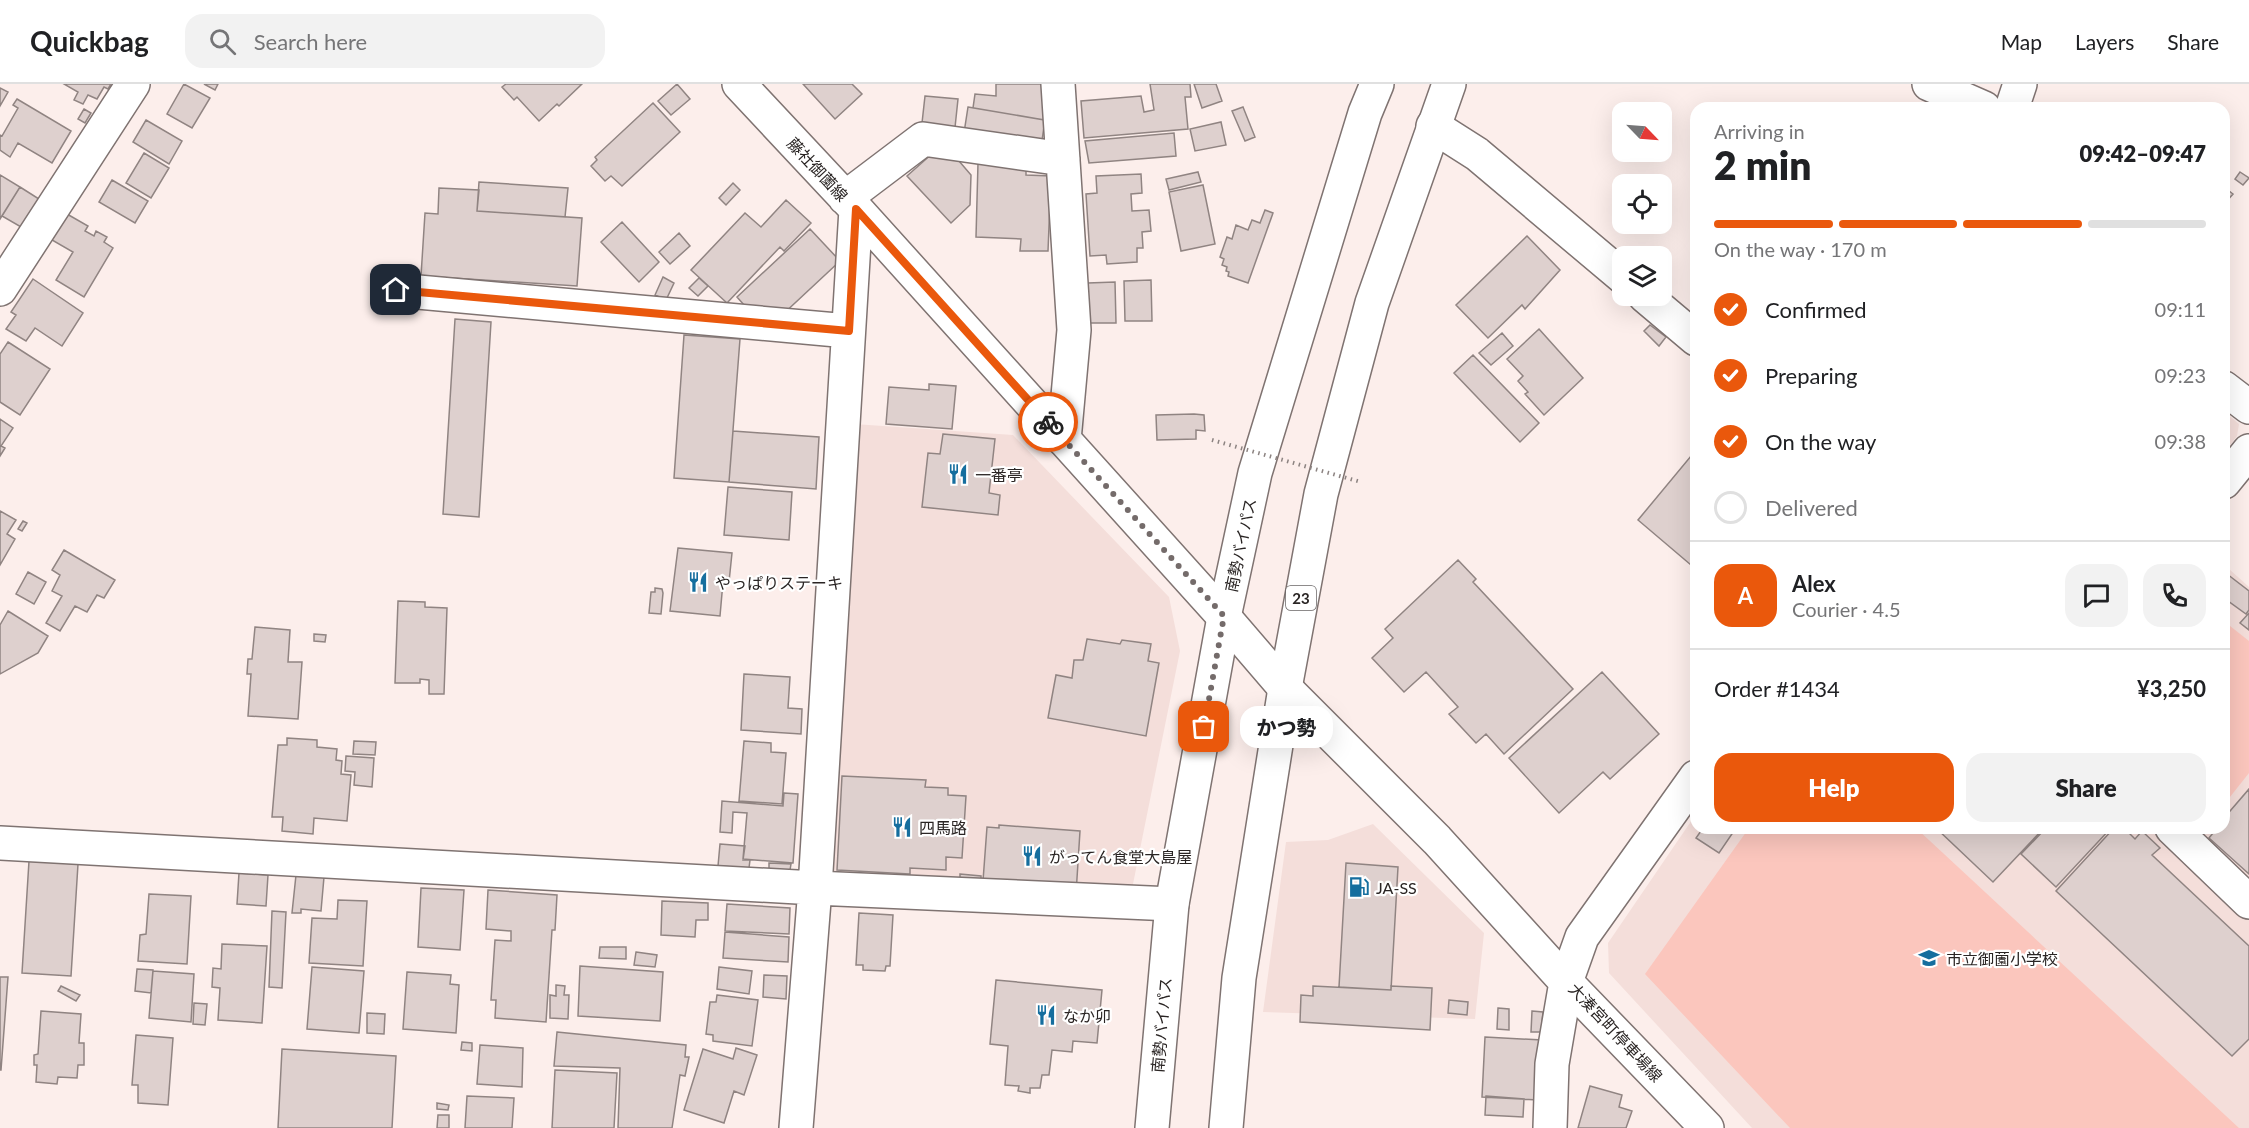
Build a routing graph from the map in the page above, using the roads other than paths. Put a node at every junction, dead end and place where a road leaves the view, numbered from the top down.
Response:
1 (133, 84) edge
2 (739, 84) edge
3 (1058, 84) edge
4 (1377, 84) edge
5 (1449, 84) edge
6 (1929, 84) edge
7 (2020, 84) edge
8 (1970, 102) edge
9 (2014, 102) edge
10 (1433, 126) junction
11 (1063, 159) junction
12 (851, 204) junction
13 (1612, 268) edge
14 (0, 289) edge
15 (396, 290) dead end
16 (1657, 306) edge
17 (849, 331) junction
18 (1690, 334) edge
19 (2230, 393) edge
20 (2249, 407) edge
21 (1064, 440) junction
22 (2249, 451) edge
23 (2230, 475) edge
24 (1224, 616) junction
25 (1285, 688) junction
26 (1690, 785) edge
27 (2178, 834) edge
28 (0, 843) edge
29 (815, 888) junction
30 (2249, 902) edge
31 (1172, 904) junction
32 (1566, 982) junction
33 (796, 1128) edge
34 (1152, 1128) edge
35 (1226, 1128) edge
36 (1550, 1128) edge
37 (1707, 1128) edge

1 - 14 main road
2 - 12 main road, 藤社御薗線
3 - 11 main road
4 - 24 main road, 南勢バイパス
5 - 10 main road, 23
6 - 8 main road
7 - 9 main road
10 - 13 main road
10 - 25 main road, 23
11 - 12 main road
11 - 21 main road
12 - 17 main road
12 - 21 main road, 藤社御薗線
15 - 17 main road
16 - 18 main road
17 - 29 main road
19 - 20 main road
21 - 24 main road, 藤社御薗線
22 - 23 main road
24 - 25 main road, 藤社御薗線
24 - 31 main road, 南勢バイパス
25 - 32 main road, 藤社御薗線
25 - 35 main road, 23
26 - 32 main road, 大湊宮町停車場線
27 - 30 main road
28 - 29 main road
29 - 31 main road
29 - 33 main road
31 - 34 main road, 南勢バイパス
32 - 36 main road
32 - 37 main road, 大湊宮町停車場線

